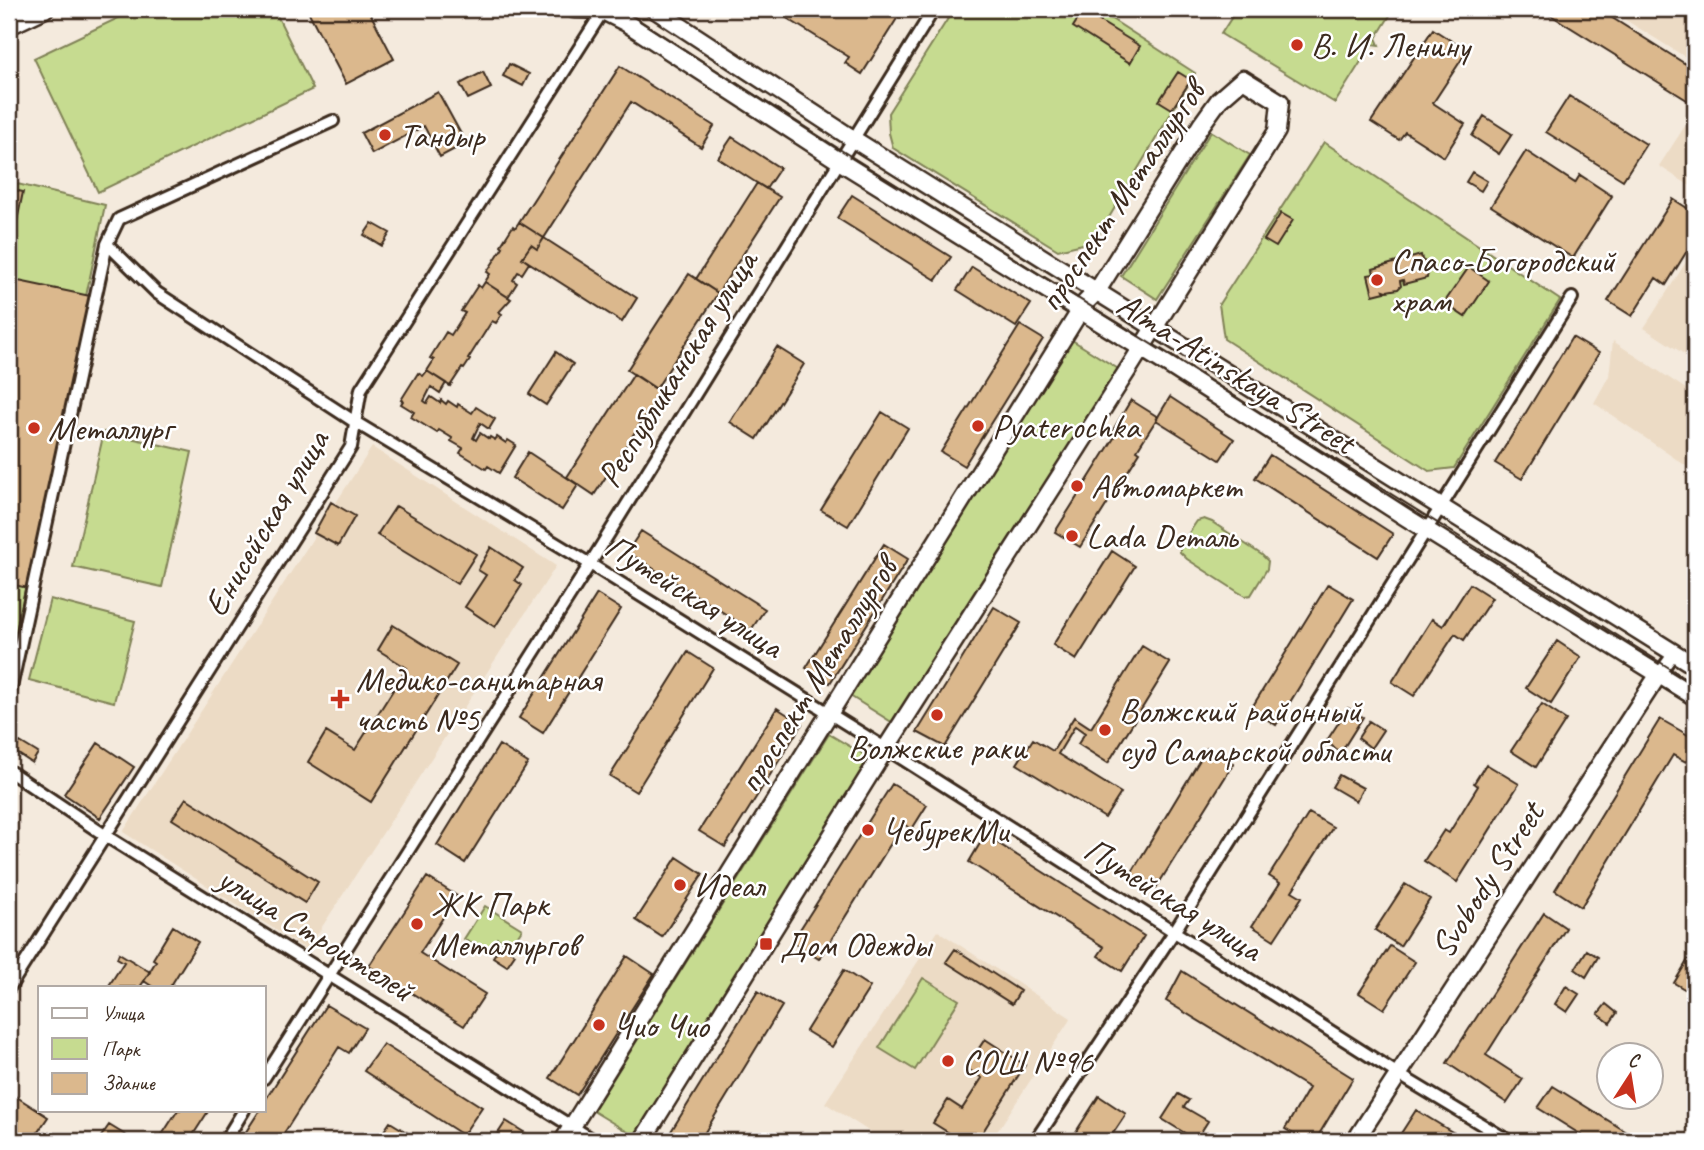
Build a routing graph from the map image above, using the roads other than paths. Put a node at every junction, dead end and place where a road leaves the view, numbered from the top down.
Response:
1 (45, 9) edge
2 (574, 9) edge
3 (622, 9) edge
4 (654, 9) edge
5 (934, 9) edge
6 (603, 11) junction
7 (9, 26) edge
8 (333, 121) dead end
9 (853, 139) junction
10 (839, 161) junction
11 (107, 243) junction
12 (1097, 291) junction
13 (1572, 298) dead end
14 (1080, 312) junction
15 (1154, 326) junction
16 (1141, 348) junction
17 (355, 422) junction
18 (1442, 507) junction
19 (1426, 529) junction
20 (590, 564) junction
21 (1674, 653) junction
22 (1695, 666) edge
23 (1659, 674) junction
24 (9, 697) edge
25 (1695, 697) edge
26 (830, 714) junction
27 (886, 748) junction
28 (9, 771) edge
29 (106, 836) junction
30 (1174, 932) junction
31 (328, 975) junction
32 (9, 988) edge
33 (1398, 1074) junction
34 (266, 1075) edge
35 (243, 1112) edge
36 (573, 1126) junction
37 (225, 1141) edge
38 (563, 1141) edge
39 (595, 1141) edge
40 (642, 1141) edge
41 (1035, 1141) edge
42 (1355, 1141) edge
43 (1508, 1141) edge

1 - 7 street
2 - 6 street, Alma-Atinskaya Street
3 - 6 street, Alma-Atinskaya Street
4 - 9 street, Alma-Atinskaya Street
5 - 9 street, Республиканская улица
6 - 10 street, Alma-Atinskaya Street
6 - 17 street, Енисейская улица
8 - 11 street
9 - 10 street, Республиканская улица
9 - 12 street, Alma-Atinskaya Street
10 - 14 street, Alma-Atinskaya Street
10 - 20 street, Республиканская улица
11 - 17 street, Путейская улица
11 - 24 street
12 - 14 street, проспект Металлургов
12 - 15 street, Alma-Atinskaya Street
12 - 15 street, проспект Металлургов
13 - 18 street
14 - 16 street, Alma-Atinskaya Street
14 - 26 street, проспект Металлургов
15 - 16 street, проспект Металлургов
15 - 18 street, Alma-Atinskaya Street
16 - 19 street, Alma-Atinskaya Street
16 - 27 street, проспект Металлургов
17 - 20 street, Путейская улица
17 - 29 street, Енисейская улица
18 - 19 street
18 - 21 street, Alma-Atinskaya Street
19 - 23 street, Alma-Atinskaya Street
19 - 30 street
20 - 26 street, Путейская улица
20 - 31 street, Республиканская улица
21 - 22 street, Alma-Atinskaya Street
21 - 23 street, Svobody Street
23 - 25 street, Alma-Atinskaya Street
23 - 33 street, Svobody Street
26 - 27 street, Путейская улица
26 - 36 street, проспект Металлургов
27 - 30 street, Путейская улица
27 - 40 street, проспект Металлургов
28 - 29 street, улица Строителей
29 - 31 street, улица Строителей
29 - 32 street, Енисейская улица
30 - 33 street, Путейская улица
30 - 41 street
31 - 34 street, Республиканская улица
31 - 36 street, улица Строителей
33 - 42 street, Svobody Street
33 - 43 street, Путейская улица
35 - 37 street
36 - 38 street, проспект Металлургов
36 - 39 street, улица Строителей

